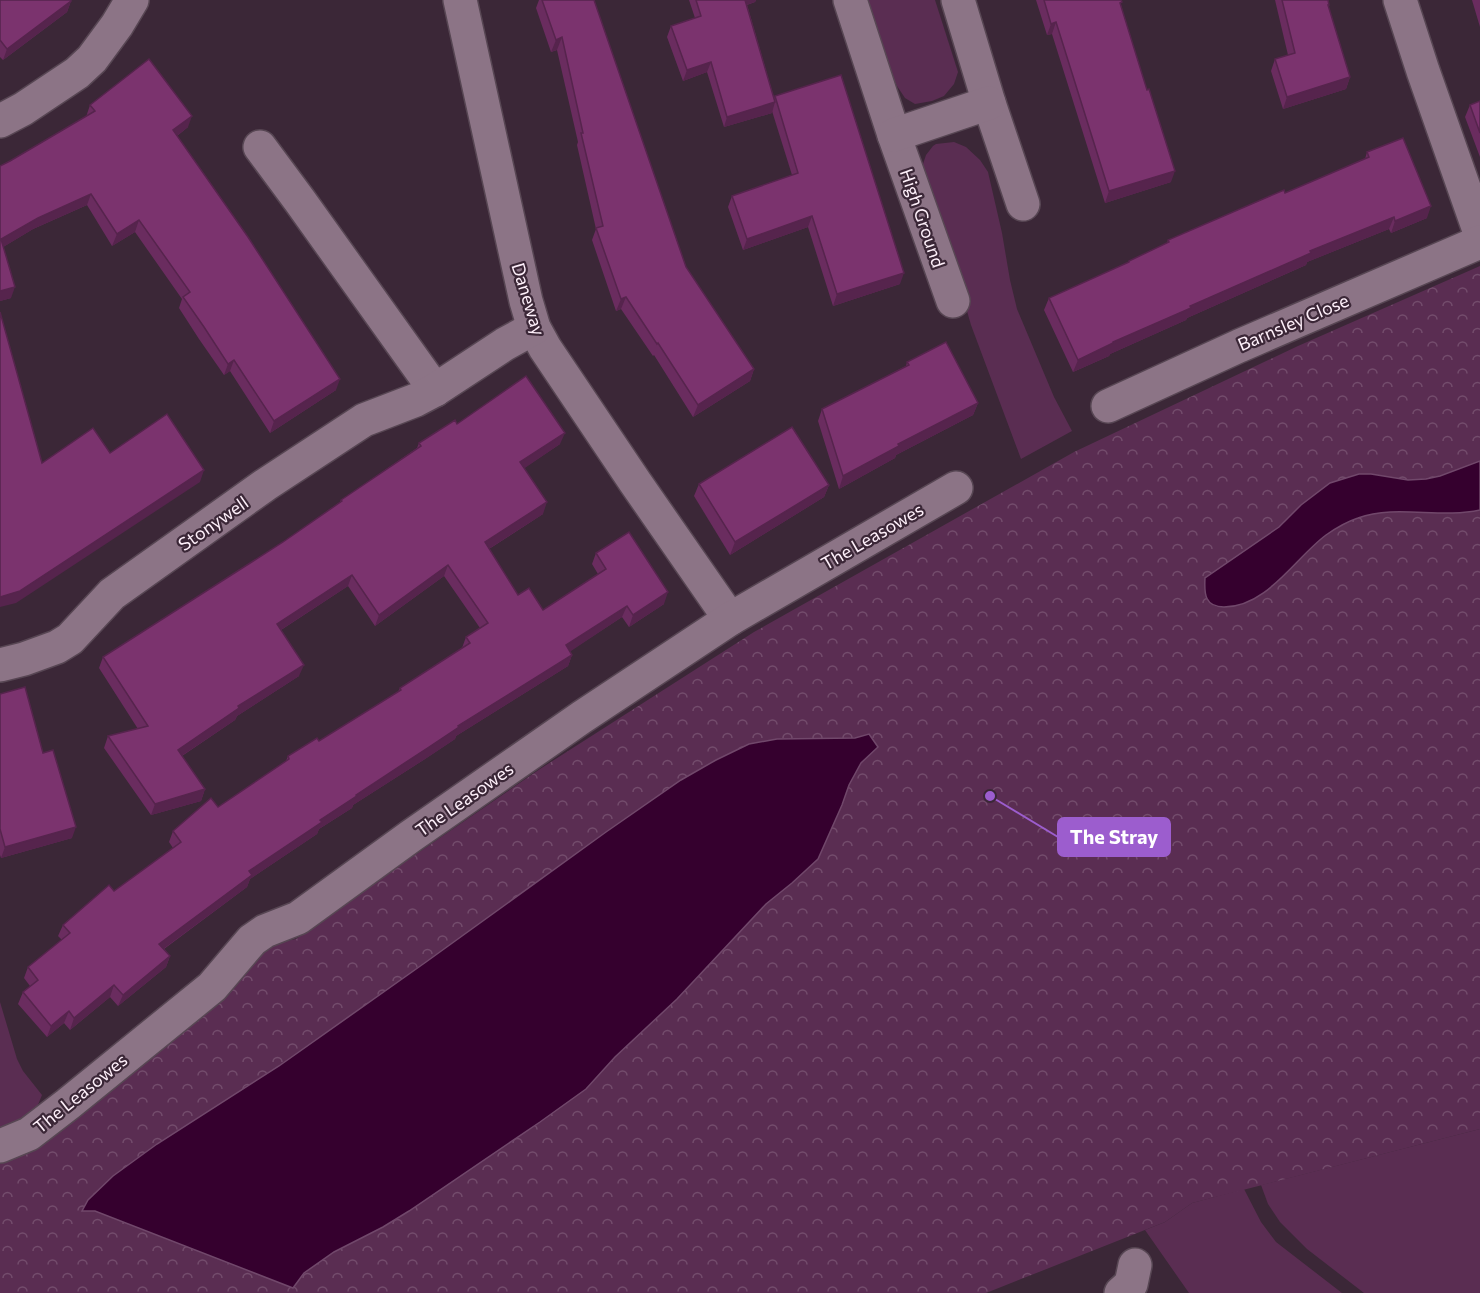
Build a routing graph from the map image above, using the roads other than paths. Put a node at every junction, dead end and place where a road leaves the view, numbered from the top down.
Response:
1 (132, 0) edge
2 (460, 0) edge
3 (850, 0) edge
4 (958, 0) edge
5 (1400, 0) edge
6 (989, 103) junction
7 (0, 121) edge
8 (894, 135) junction
9 (260, 147) dead end
10 (1023, 204) dead end
11 (1480, 233) edge
12 (1480, 242) edge
13 (953, 301) dead end
14 (534, 328) junction
15 (435, 390) junction
16 (1108, 406) dead end
17 (956, 488) dead end
18 (730, 619) junction
19 (0, 665) edge
20 (0, 1146) edge

1 - 7 street
2 - 14 street, Daneway
3 - 8 street, High Ground
4 - 6 street
5 - 11 street
6 - 8 street
6 - 10 street
8 - 13 street, High Ground
9 - 15 street
12 - 16 street, Barnsley Close
14 - 15 street, Stonywell
14 - 18 street, Daneway
15 - 19 street, Stonywell
17 - 18 street, The Leasowes
18 - 20 street, The Leasowes

